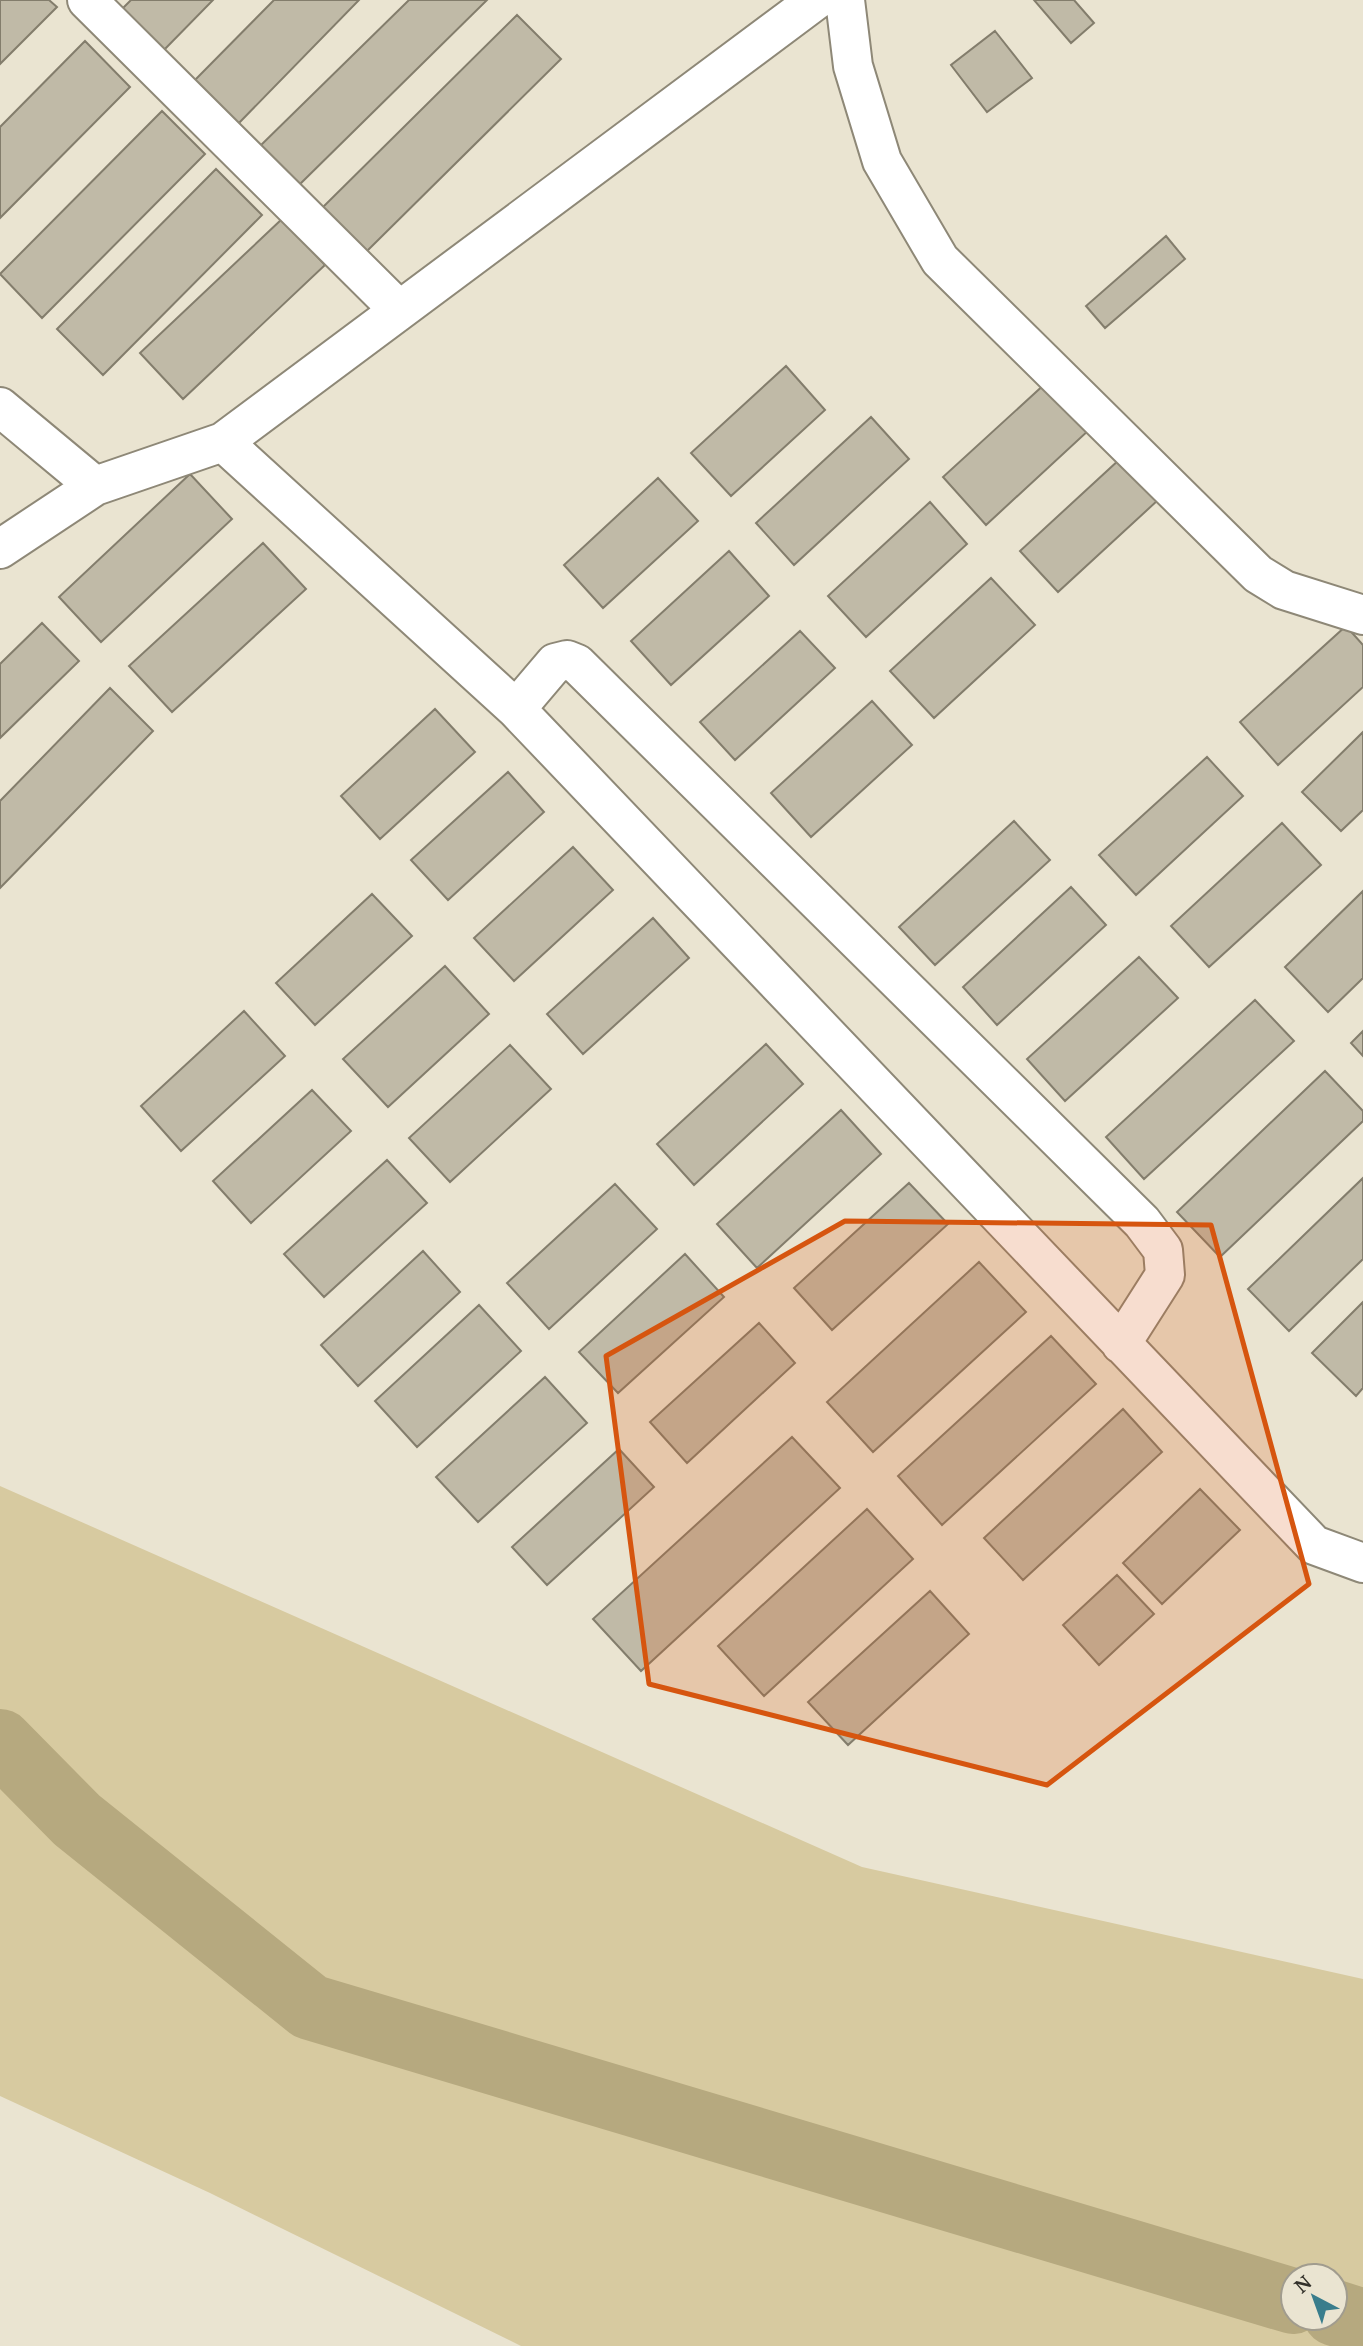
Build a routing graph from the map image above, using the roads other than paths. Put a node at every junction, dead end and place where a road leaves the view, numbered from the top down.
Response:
1 (87, 0) edge
2 (816, 0) edge
3 (845, 0) edge
4 (400, 310) junction
5 (0, 407) edge
6 (223, 442) junction
7 (94, 486) junction
8 (0, 549) edge
9 (1363, 615) edge
10 (516, 709) junction
11 (1121, 1344) junction
12 (1363, 1563) edge

1 - 4 street
2 - 4 street
3 - 9 street
4 - 6 street
5 - 7 street
6 - 7 street
6 - 10 street
7 - 8 street
10 - 11 street
10 - 11 street
11 - 12 street

